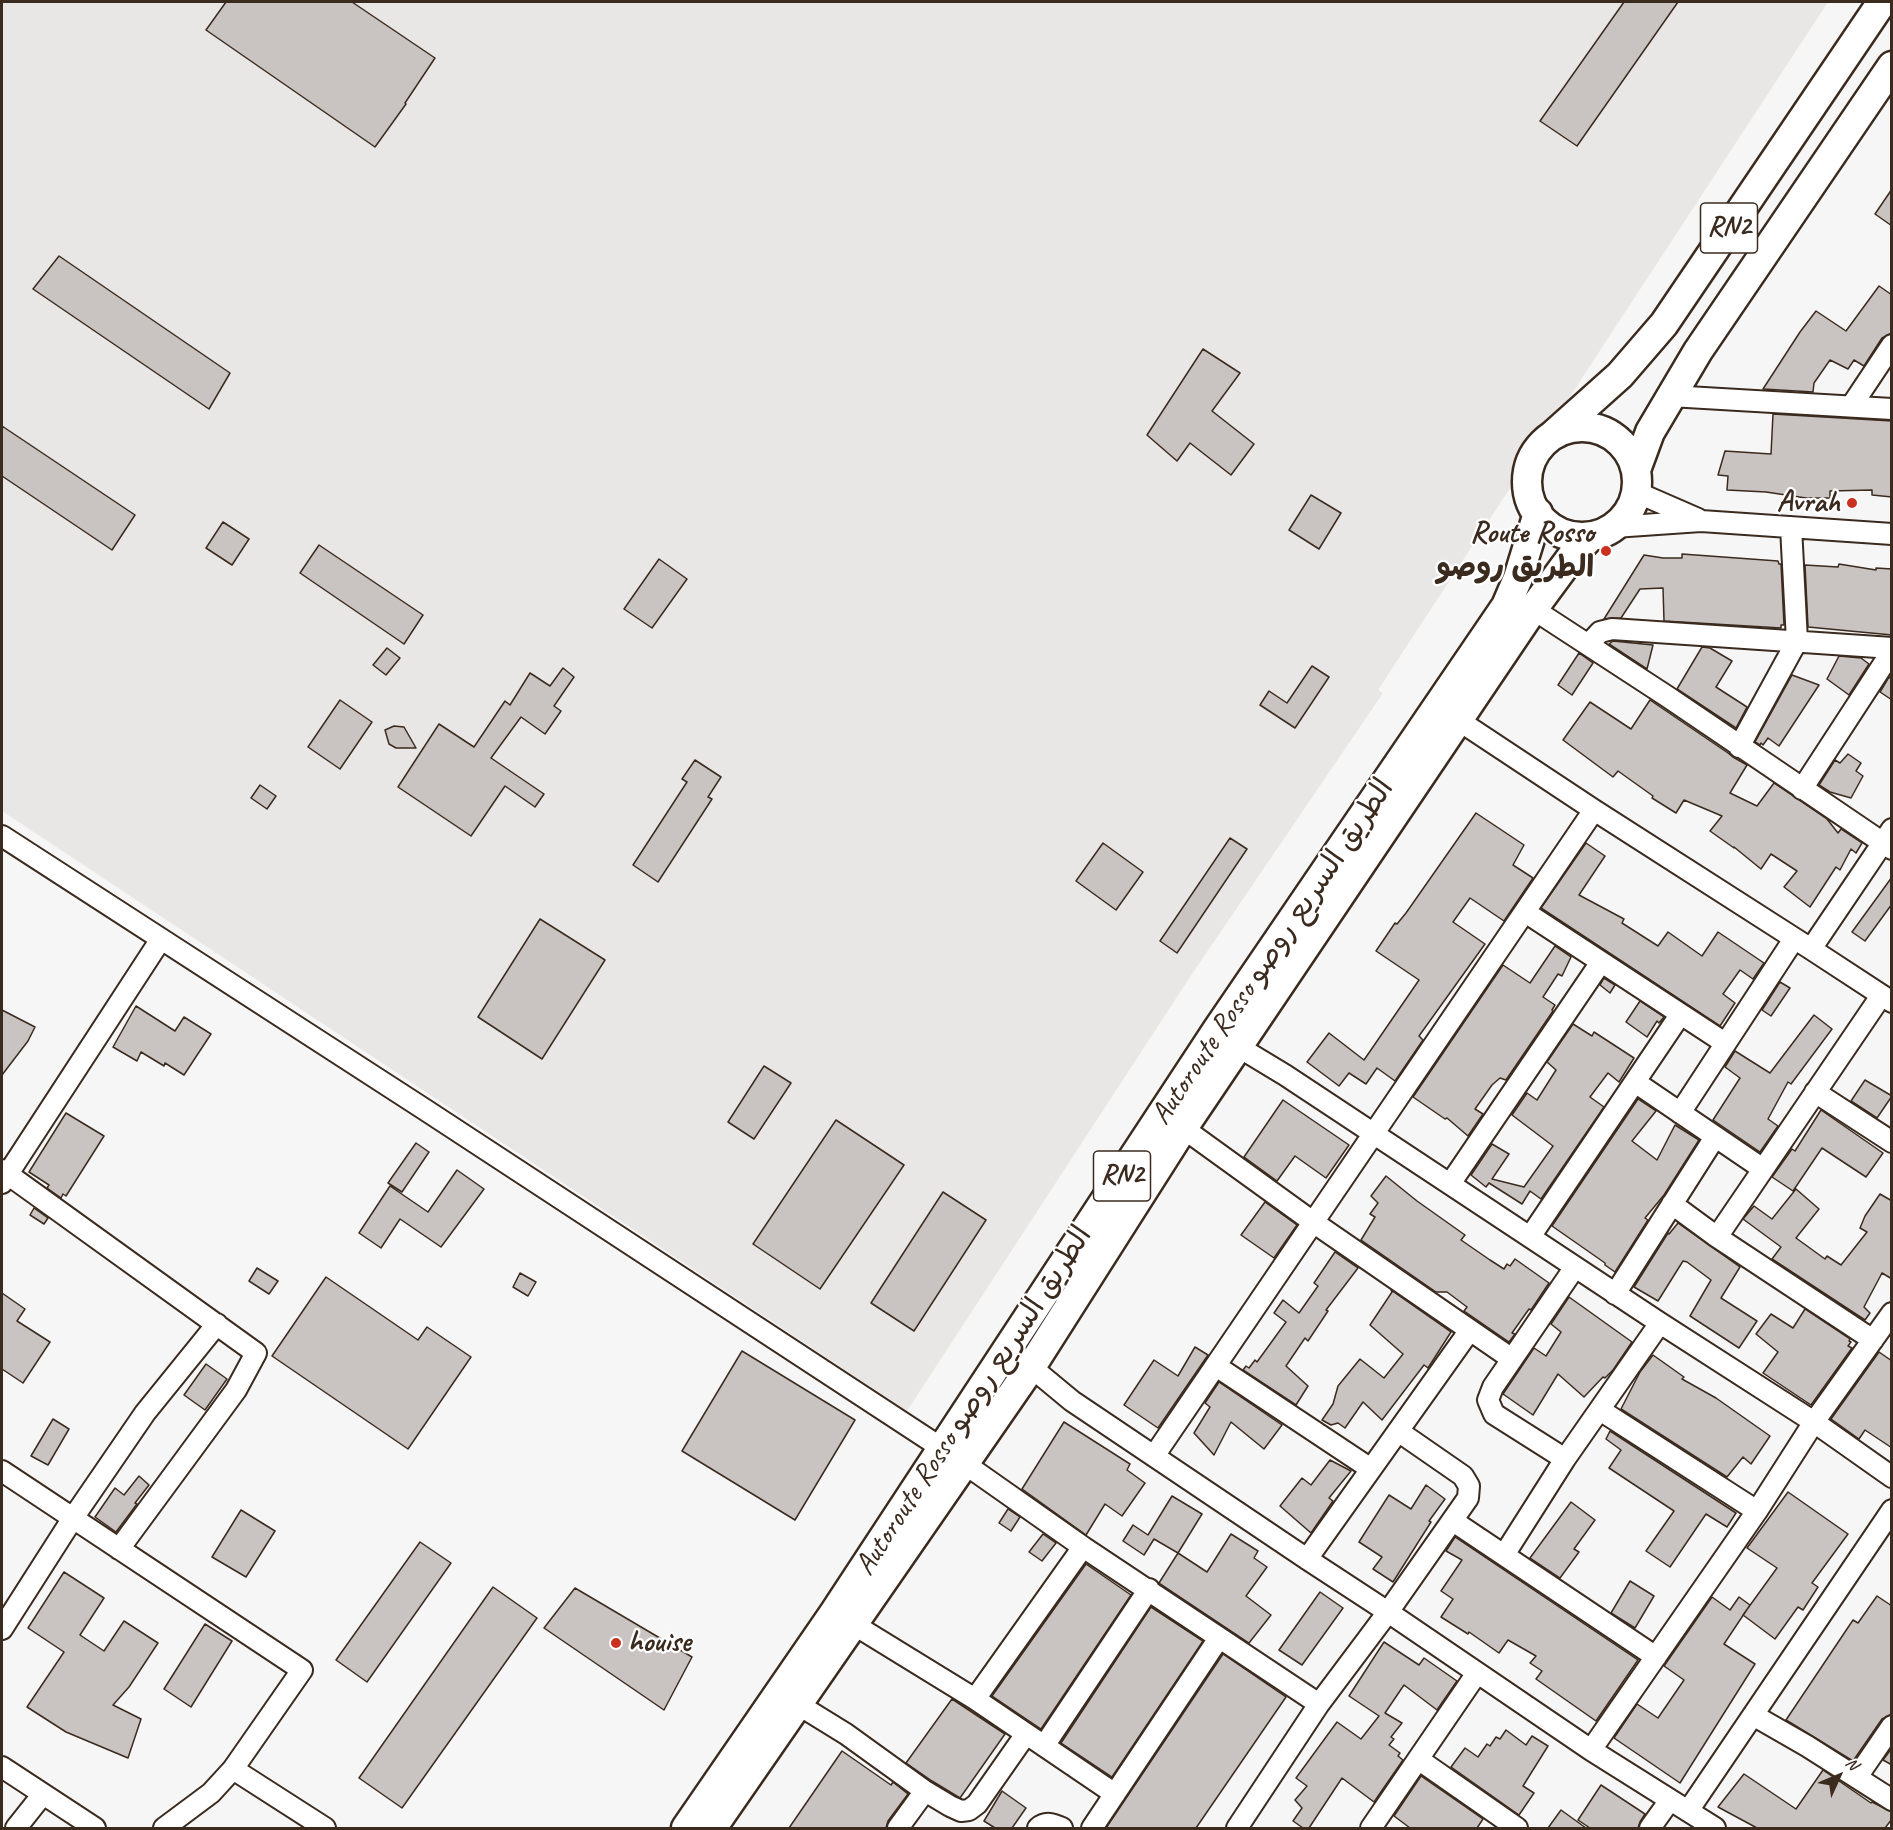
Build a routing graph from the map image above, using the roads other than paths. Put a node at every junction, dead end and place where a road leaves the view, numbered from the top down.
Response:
1 (1882, 2) edge
2 (1888, 79) edge
3 (1892, 345) edge
4 (1670, 396) junction
5 (1852, 405) junction
6 (1892, 408) edge
7 (1553, 435) junction
8 (1636, 481) junction
9 (1538, 513) junction
10 (1701, 520) junction
11 (1791, 527) junction
12 (1602, 532) junction
13 (1892, 534) edge
14 (1533, 609) junction
15 (1797, 641) junction
16 (1588, 645) junction
17 (1892, 649) edge
18 (1448, 714) junction
19 (1739, 747) junction
20 (1802, 789) junction
21 (1593, 810) junction
22 (2, 836) edge
23 (1888, 840) edge
24 (1525, 912) junction
25 (161, 939) junction
26 (1794, 939) junction
27 (1811, 949) junction
28 (1601, 962) junction
29 (1886, 999) edge
30 (1680, 1015) junction
31 (1725, 1043) junction
32 (1237, 1046) junction
33 (1635, 1082) junction
34 (1815, 1092) junction
35 (1680, 1113) junction
36 (1183, 1128) junction
37 (1374, 1134) junction
38 (1715, 1137) junction
39 (1892, 1142) edge
40 (1763, 1169) junction
41 (4, 1176) edge
42 (1450, 1184) junction
43 (1672, 1204) junction
44 (1313, 1222) junction
45 (1530, 1237) junction
46 (1717, 1237) junction
47 (1575, 1267) junction
48 (1615, 1294) junction
49 (1892, 1313) edge
50 (1659, 1323) junction
51 (217, 1324) junction
52 (1470, 1330) junction
53 (1873, 1340) junction
54 (1512, 1359) junction
55 (1216, 1366) junction
56 (1031, 1367) junction
57 (1600, 1410) junction
58 (1814, 1422) junction
59 (1398, 1431) junction
60 (954, 1456) junction
61 (1154, 1456) junction
62 (1565, 1459) junction
63 (1371, 1469) junction
64 (2, 1471) edge
65 (1892, 1477) edge
66 (1757, 1511) junction
67 (1891, 1513) edge
68 (73, 1518) junction
69 (1453, 1521) junction
70 (1083, 1547) junction
71 (119, 1549) junction
72 (1504, 1556) junction
73 (1307, 1559) junction
74 (1149, 1589) junction
75 (1388, 1612) junction
76 (853, 1624) junction
77 (2, 1629) edge
78 (1220, 1638) junction
79 (1656, 1657) junction
80 (1477, 1673) junction
81 (975, 1699) junction
82 (1319, 1704) junction
83 (799, 1705) junction
84 (1753, 1715) junction
85 (1892, 1726) edge
86 (1026, 1734) junction
87 (1044, 1746) junction
88 (1591, 1750) junction
89 (1418, 1760) junction
90 (2, 1767) edge
91 (233, 1769) junction
92 (1857, 1778) junction
93 (925, 1791) junction
94 (44, 1794) junction
95 (1115, 1794) junction
96 (1670, 1800) junction
97 (1892, 1800) edge
98 (1688, 1811) junction
99 (16, 1828) edge
100 (95, 1828) edge
101 (164, 1828) edge
102 (324, 1828) edge
103 (686, 1828) edge
104 (712, 1828) edge
105 (898, 1828) edge
106 (1038, 1828) edge
107 (1062, 1828) edge
108 (1092, 1828) edge
109 (1237, 1828) edge
110 (1371, 1828) edge
111 (1517, 1828) edge
112 (1650, 1828) edge
113 (1715, 1828) edge

1 - 7 highway, RN2
2 - 4 highway, RN2
3 - 5 street
4 - 5 street
4 - 8 highway, RN2
5 - 6 street
7 - 8 highway
7 - 9 highway
8 - 10 street
8 - 12 highway
9 - 12 highway
9 - 18 highway, Autoroute Rosso الطريق السريع روصو / RN2
10 - 11 street
10 - 12 street
11 - 13 street
11 - 15 street
12 - 14 highway, Autoroute Rosso الطريق السريع روصو / RN2
14 - 16 street
14 - 18 highway, Autoroute Rosso الطريق السريع روصو / RN2
15 - 16 street
15 - 17 street
15 - 19 street
16 - 19 street
17 - 20 street
18 - 21 street
18 - 32 highway, Autoroute Rosso الطريق السريع روصو / RN2
18 - 60 highway, Autoroute Rosso الطريق السريع روصو / RN2
19 - 20 street
20 - 23 street
21 - 24 street
21 - 26 street
22 - 25 street
23 - 27 street
24 - 28 street
24 - 37 street
25 - 41 street
25 - 60 street
26 - 27 street
26 - 31 street
27 - 29 street
28 - 30 street
28 - 42 street
29 - 34 street
30 - 31 street
30 - 33 street
31 - 35 street
32 - 36 highway, Autoroute Rosso الطريق السريع روصو / RN2
32 - 37 street
33 - 35 street
33 - 45 street
34 - 39 street
34 - 40 street
35 - 38 street
36 - 44 street
36 - 56 highway, Autoroute Rosso الطريق السريع روصو / RN2
37 - 42 street
37 - 44 street
38 - 40 street
38 - 43 street
40 - 46 street
41 - 51 street
42 - 45 street
43 - 46 street
43 - 48 street
44 - 52 street
44 - 55 street
45 - 47 street
46 - 53 street
47 - 48 street
47 - 54 street
48 - 50 street
49 - 53 street
50 - 57 street
50 - 58 street
51 - 68 street
51 - 71 street
52 - 54 street
52 - 59 street
53 - 58 street
54 - 62 street
55 - 61 street
55 - 63 street
56 - 60 highway, Autoroute Rosso الطريق السريع روصو / RN2
56 - 61 street
57 - 62 street
57 - 66 street
58 - 65 street
58 - 66 street
59 - 63 street
59 - 69 street
60 - 70 street
60 - 76 highway, Autoroute Rosso الطريق السريع روصو / RN2
60 - 103 highway, Autoroute Rosso الطريق السريع روصو / RN2
61 - 73 street
62 - 72 street
63 - 73 street
64 - 68 street
66 - 79 street
67 - 84 street
68 - 71 street
68 - 77 street
69 - 72 street
69 - 75 street
70 - 74 street
70 - 81 street
71 - 91 street
72 - 79 street
73 - 75 street
74 - 78 street
74 - 87 street
75 - 80 street
75 - 82 street
76 - 81 street
76 - 83 highway, Autoroute Rosso الطريق السريع روصو / RN2
78 - 82 street
78 - 95 street
79 - 88 street
80 - 88 street
80 - 89 street
81 - 86 street
82 - 109 street
83 - 93 street
83 - 104 highway, Autoroute Rosso الطريق السريع روصو / RN2
84 - 92 street
84 - 98 street
85 - 92 street
86 - 87 street
86 - 93 street
87 - 95 street
88 - 96 street
89 - 110 street
89 - 111 street
90 - 94 street
91 - 101 street
91 - 102 street
92 - 97 street
93 - 105 street
94 - 99 street
94 - 100 street
95 - 108 street
96 - 98 street
96 - 112 street
98 - 113 street
106 - 107 street

